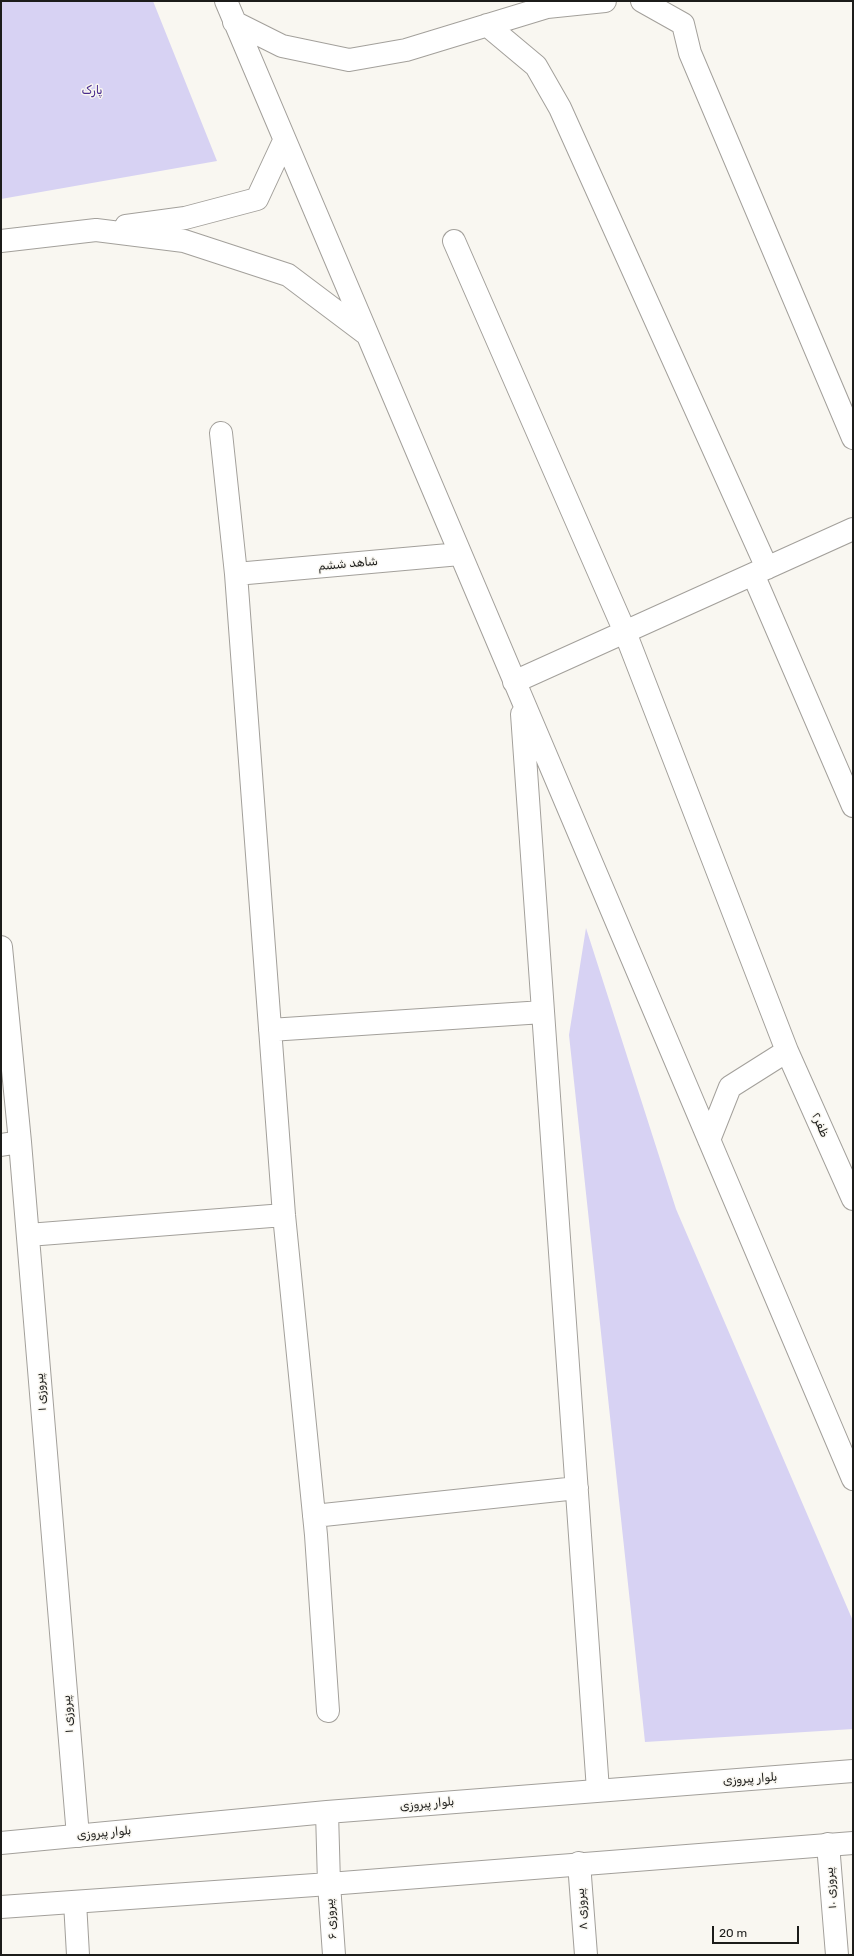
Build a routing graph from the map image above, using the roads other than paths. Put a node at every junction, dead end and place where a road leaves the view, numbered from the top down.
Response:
1 (226, 1) edge
2 (605, 1) edge
3 (642, 1) edge
4 (234, 22) junction
5 (487, 25) junction
6 (284, 142) junction
7 (96, 230) junction
8 (1, 240) edge
9 (454, 241) dead end
10 (366, 334) junction
11 (221, 433) dead end
12 (853, 438) edge
13 (853, 530) edge
14 (460, 554) junction
15 (760, 571) junction
16 (236, 574) junction
17 (625, 632) junction
18 (518, 689) junction
19 (853, 806) edge
20 (1, 947) edge
21 (543, 1012) junction
22 (270, 1030) junction
23 (787, 1051) junction
24 (709, 1140) junction
25 (10, 1144) edge
26 (853, 1199) edge
27 (284, 1215) junction
28 (28, 1235) junction
29 (853, 1479) edge
30 (577, 1488) junction
31 (314, 1516) junction
32 (328, 1711) dead end
33 (853, 1771) edge
34 (598, 1790) junction
35 (327, 1812) junction
36 (78, 1836) junction
37 (1, 1843) edge
38 (853, 1843) edge
39 (828, 1844) junction
40 (579, 1863) junction
41 (328, 1884) junction
42 (75, 1902) junction
43 (1, 1907) edge
44 (78, 1955) edge
45 (334, 1955) edge
46 (586, 1955) edge
47 (837, 1955) edge

1 - 4 street
2 - 5 street
3 - 12 street
4 - 5 street
4 - 6 street
5 - 15 street
6 - 7 street
6 - 10 street
7 - 8 street
7 - 10 street
9 - 17 street, ظفر۲
10 - 14 street
11 - 16 street
13 - 15 street
14 - 16 street, شاهد ششم
14 - 18 street
15 - 17 street
15 - 19 street
16 - 22 street
17 - 18 street
17 - 23 street, ظفر۲
18 - 21 street
18 - 24 street
20 - 25 street, پیروزی ۱
21 - 22 street
21 - 30 street
22 - 27 street
23 - 24 street
23 - 26 street, ظفر۲
24 - 29 street
25 - 28 street, پیروزی ۱
27 - 28 street
27 - 31 street
28 - 36 street, پیروزی ۱
30 - 31 street
30 - 34 street
31 - 32 street
33 - 34 street, بلوار پیروزی
34 - 35 street, بلوار پیروزی
35 - 36 street, بلوار پیروزی
35 - 41 street, پیروزی ۶
36 - 37 street, بلوار پیروزی
38 - 39 street
39 - 40 street
39 - 47 street, پیروزی ۱۰
40 - 41 street
40 - 46 street, پیروزی ۸
41 - 42 street
41 - 45 street, پیروزی ۶
42 - 43 street
42 - 44 street

